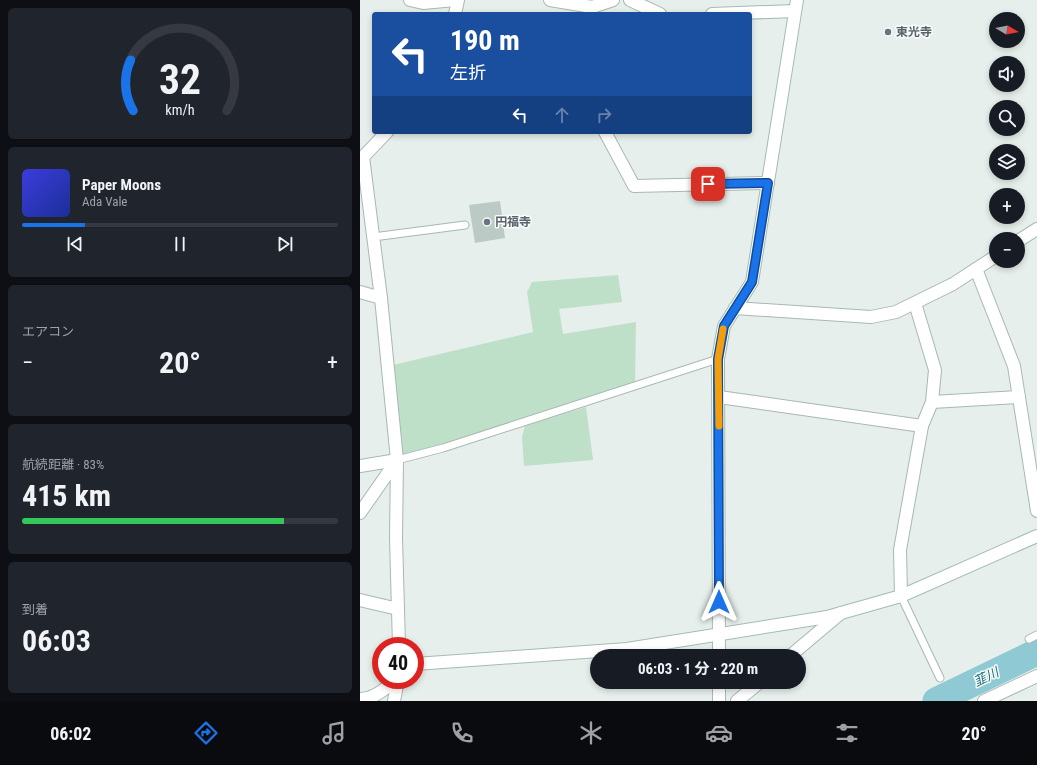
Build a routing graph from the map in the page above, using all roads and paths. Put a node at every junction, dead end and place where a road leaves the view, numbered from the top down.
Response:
1 (410, 0) edge
2 (455, 0) edge
3 (458, 0) edge
4 (550, 0) edge
5 (613, 0) edge
6 (630, 0) edge
7 (796, 6) edge
8 (591, 11) edge
9 (455, 12) edge
10 (656, 12) edge
11 (733, 12) edge
12 (386, 134) edge
13 (606, 134) edge
14 (362, 156) edge
15 (768, 183) junction
16 (465, 225) dead end
17 (1037, 229) edge
18 (373, 237) junction
19 (1025, 237) edge
20 (989, 261) edge
21 (976, 269) junction
22 (360, 292) edge
23 (381, 298) junction
24 (915, 303) junction
25 (735, 308) junction
26 (718, 359) junction
27 (719, 397) junction
28 (1019, 397) junction
29 (932, 402) junction
30 (922, 426) junction
31 (397, 460) junction
32 (360, 466) edge
33 (1037, 511) edge
34 (360, 513) edge
35 (1037, 536) edge
36 (900, 596) junction
37 (360, 600) edge
38 (398, 608) junction
39 (841, 613) junction
40 (719, 633) junction
41 (1037, 635) edge
42 (399, 637) edge
43 (1029, 638) dead end
44 (719, 649) edge
45 (798, 649) edge
46 (424, 663) edge
47 (1037, 676) edge
48 (940, 678) dead end
49 (385, 689) edge
50 (396, 689) edge
51 (719, 689) edge
52 (752, 689) edge
53 (360, 699) edge
54 (394, 701) edge
55 (719, 701) edge
56 (737, 701) edge
57 (984, 701) edge

1 - 2 street
3 - 9 street
4 - 8 street
5 - 8 street
6 - 10 street
7 - 11 street
7 - 15 street
12 - 14 street
13 - 15 street
14 - 18 street
15 - 25 street
16 - 18 lane
17 - 19 street
18 - 23 street
20 - 21 street
21 - 24 street
21 - 28 street
22 - 23 street
23 - 31 street
24 - 25 street
24 - 29 street
25 - 26 street
26 - 27 street
26 - 31 lane
27 - 30 street
27 - 40 street
28 - 29 street
28 - 33 street
29 - 30 street
30 - 36 street
31 - 32 street
31 - 34 street
31 - 38 street
35 - 36 street
36 - 39 street
36 - 48 lane
37 - 38 street
38 - 42 street
39 - 40 street
39 - 45 street
40 - 44 street
40 - 46 street
41 - 43 lane
47 - 57 street
49 - 53 street
50 - 54 street
51 - 55 street
52 - 56 street

